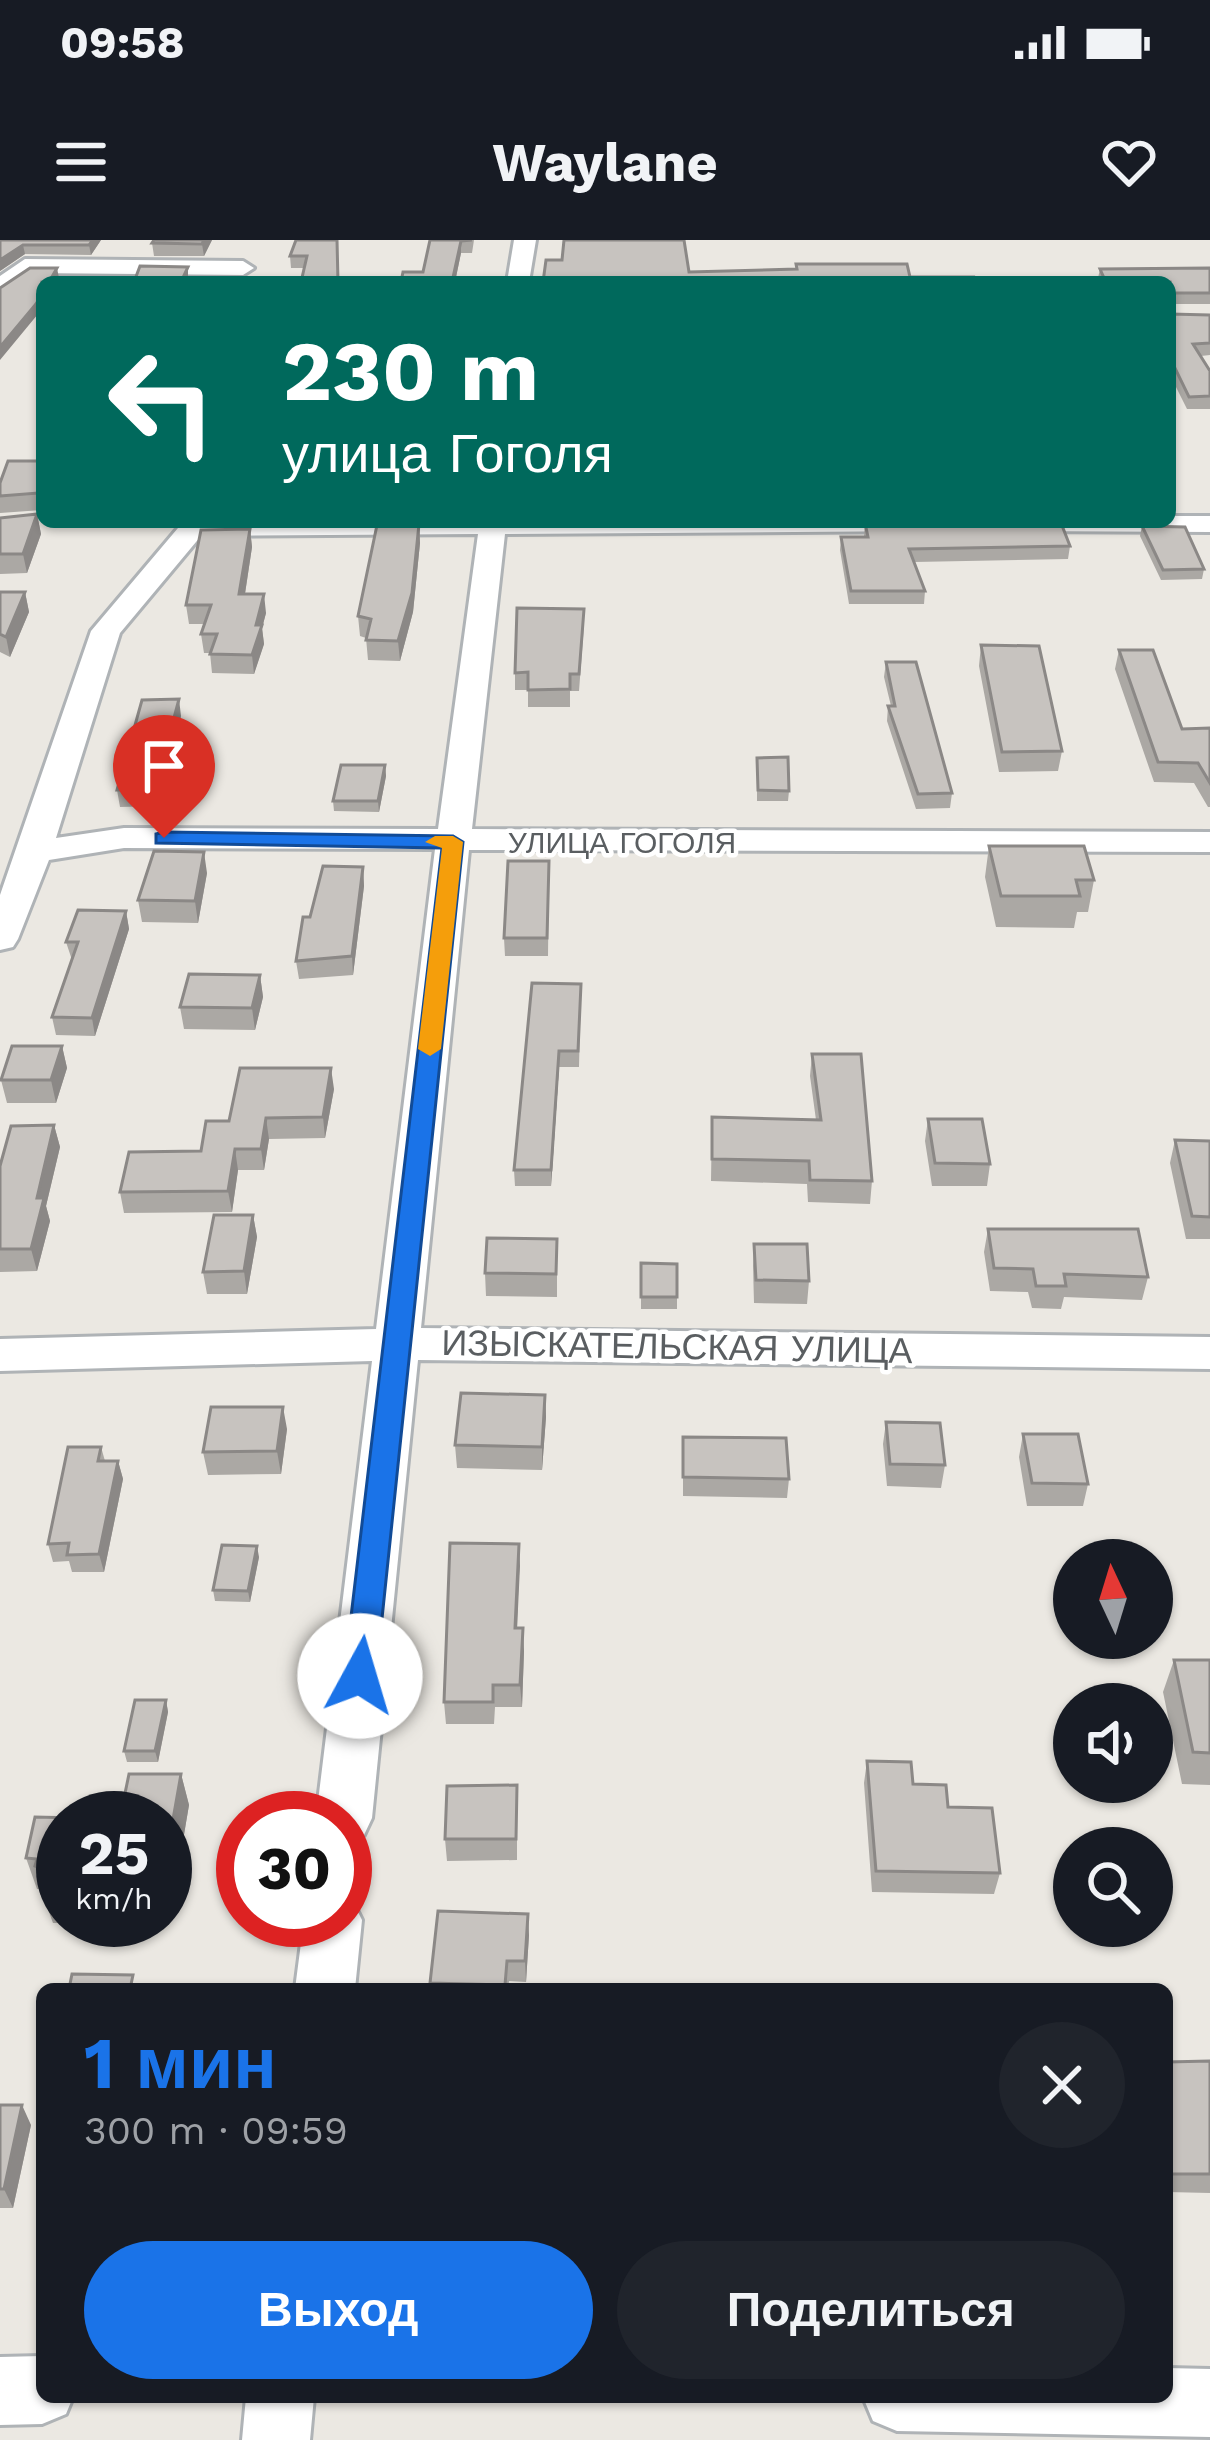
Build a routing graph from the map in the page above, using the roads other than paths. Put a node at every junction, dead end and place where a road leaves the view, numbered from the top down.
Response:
1 (524, 240) edge
2 (247, 269) edge
3 (519, 276) edge
4 (0, 288) edge
5 (1176, 524) edge
6 (1210, 524) edge
7 (188, 528) edge
8 (492, 528) edge
9 (453, 842) junction
10 (1210, 842) edge
11 (34, 852) junction
12 (0, 940) edge
13 (397, 1344) junction
14 (1210, 1353) edge
15 (0, 1355) edge
16 (347, 1791) edge
17 (330, 1947) edge
18 (326, 1983) edge
19 (36, 2390) edge
20 (0, 2391) edge
21 (1173, 2402) edge
22 (279, 2403) edge
23 (1210, 2403) edge
24 (276, 2440) edge

1 - 3 street
2 - 4 street
5 - 6 street
7 - 11 street
8 - 9 street
9 - 10 street, УЛИЦА ГОГОЛЯ
9 - 11 street, УЛИЦА ГОГОЛЯ
9 - 13 street
11 - 12 street
13 - 14 street, ИЗЫСКАТЕЛЬСКАЯ УЛИЦА
13 - 15 street, ИЗЫСКАТЕЛЬСКАЯ УЛИЦА
13 - 16 street
17 - 18 street
19 - 20 street
21 - 23 street
22 - 24 street

